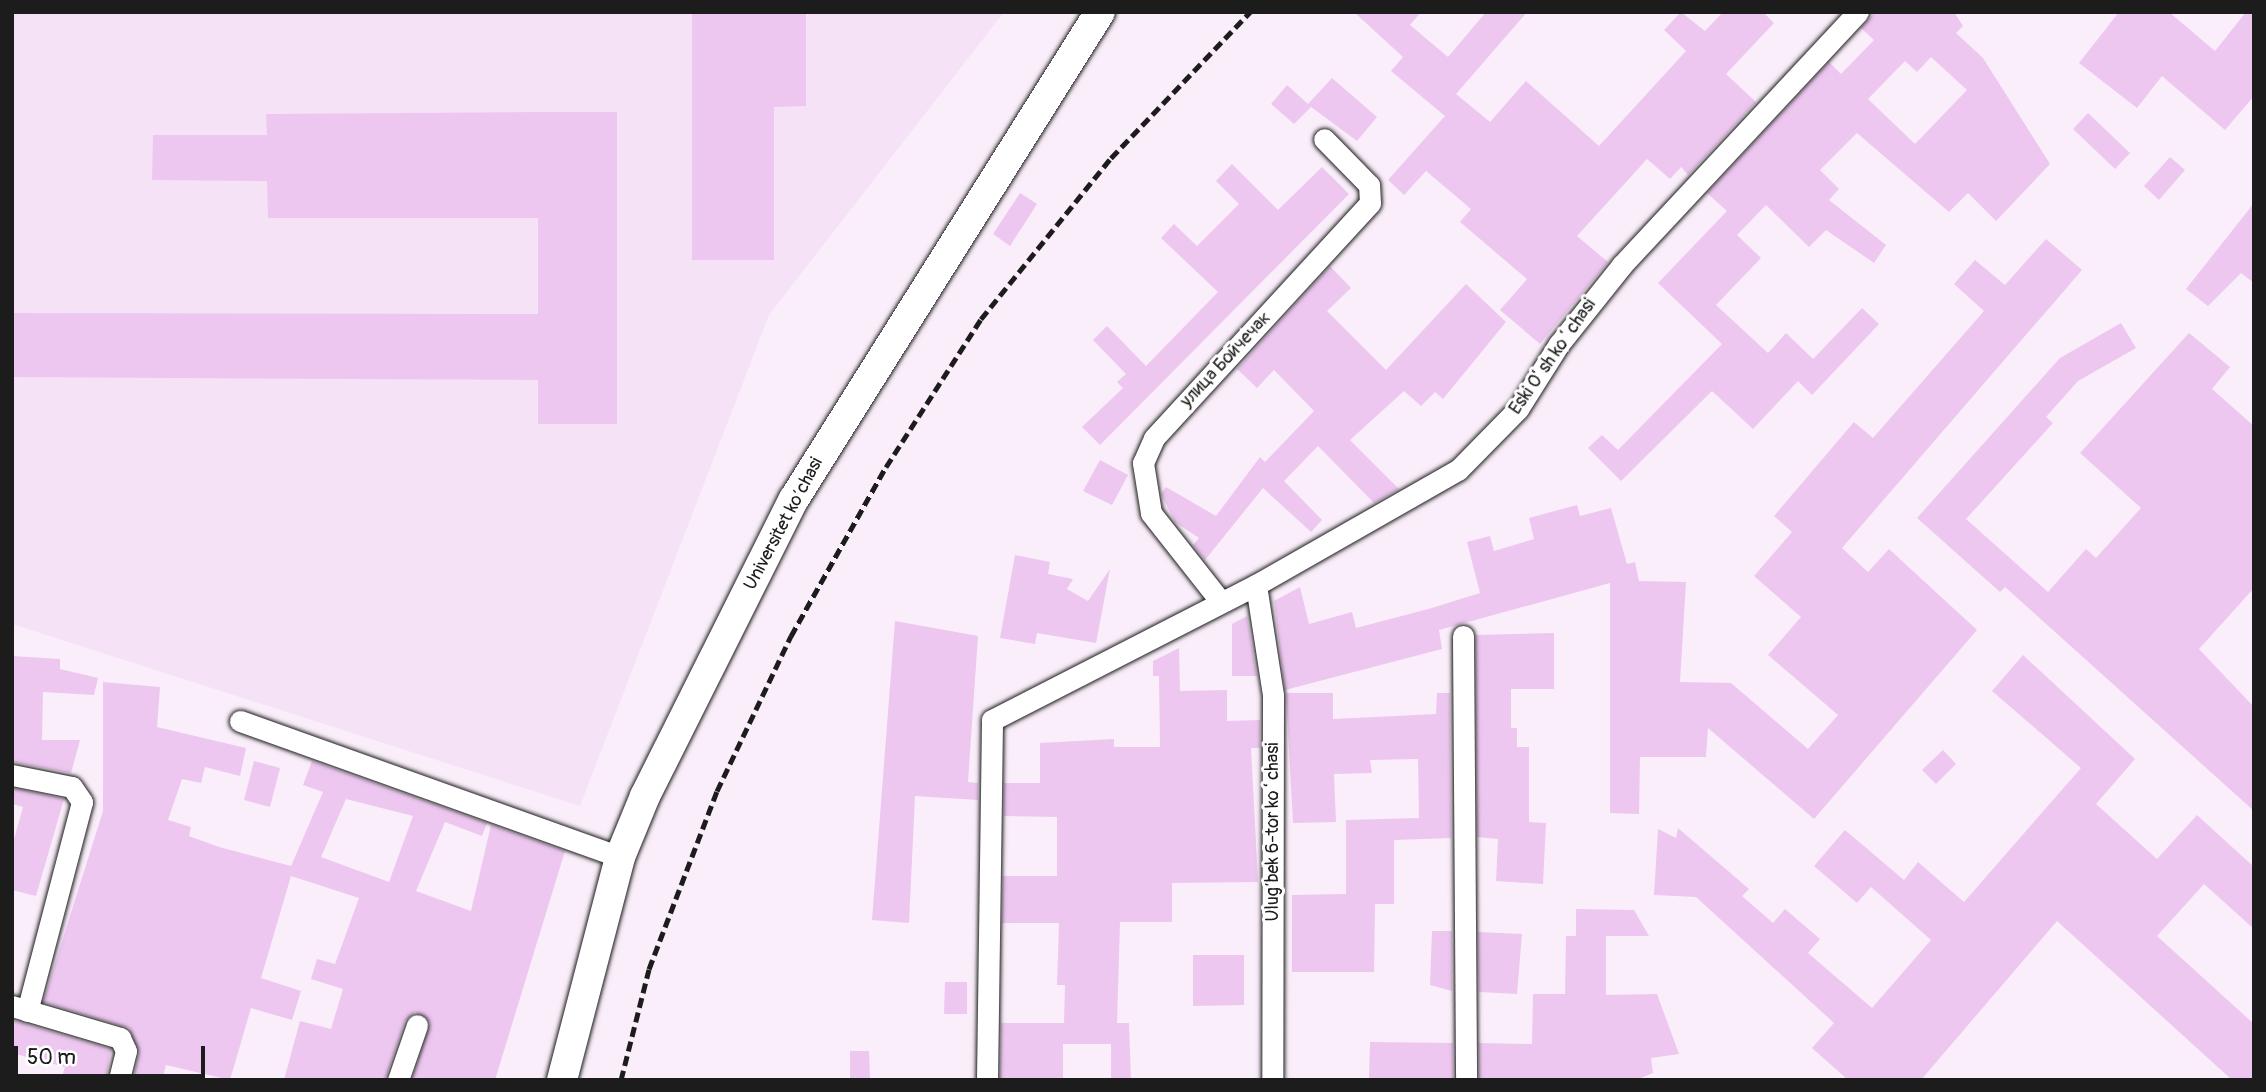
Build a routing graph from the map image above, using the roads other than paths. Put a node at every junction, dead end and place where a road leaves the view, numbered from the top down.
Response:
1 (1100, 12) edge
2 (1858, 12) edge
3 (1324, 139) dead end
4 (1256, 585) junction
5 (1221, 602) junction
6 (1463, 636) dead end
7 (240, 721) dead end
8 (12, 775) edge
9 (621, 857) junction
10 (20, 1008) edge
11 (417, 1026) dead end
12 (119, 1080) edge
13 (398, 1080) edge
14 (562, 1080) edge
15 (987, 1080) edge
16 (1272, 1080) edge
17 (1466, 1080) edge

1 - 9 main road, Universitet kо‘chasi
2 - 4 street, Eski Oʻsh koʻchasi
3 - 5 street, улица Бойчечак
4 - 5 street, Eski Oʻsh koʻchasi
4 - 16 street, Ulug‘bek 6-tor koʻchasi
5 - 15 street, Eski Oʻsh koʻchasi
6 - 17 street
7 - 9 street
8 - 10 street
9 - 14 main road, Universitet kо‘chasi
10 - 12 street
11 - 13 street

